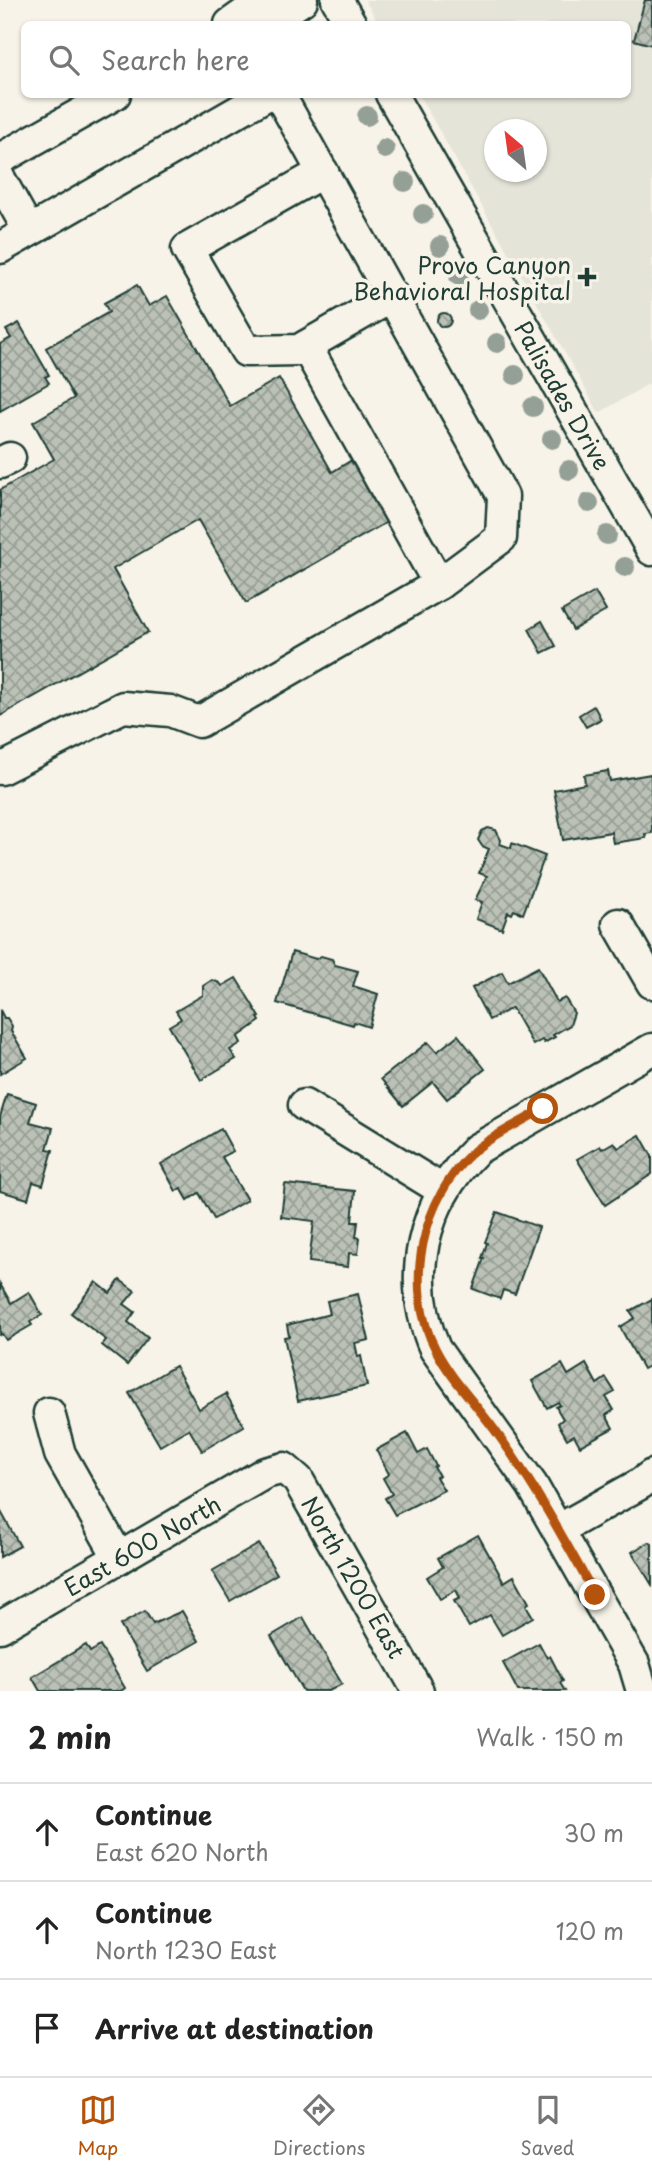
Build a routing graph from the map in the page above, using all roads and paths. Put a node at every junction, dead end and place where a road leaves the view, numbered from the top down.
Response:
1 (264, 0) edge
2 (302, 0) edge
3 (337, 0) edge
4 (234, 21) edge
5 (270, 21) edge
6 (349, 21) edge
7 (108, 98) edge
8 (261, 98) edge
9 (281, 98) edge
10 (393, 98) edge
11 (0, 159) edge
12 (323, 172) junction
13 (0, 179) edge
14 (29, 231) junction
15 (0, 248) edge
16 (393, 296) junction
17 (306, 346) junction
18 (652, 550) edge
19 (439, 584) junction
20 (0, 766) edge
21 (618, 924) dead end
22 (652, 982) edge
23 (652, 1049) edge
24 (304, 1105) dead end
25 (444, 1191) junction
26 (49, 1413) dead end
27 (284, 1468) joint
28 (652, 1475) edge
29 (558, 1530) junction
30 (119, 1558) junction
31 (0, 1627) edge
32 (418, 1691) edge
33 (642, 1691) edge

1 - 4 street
2 - 5 street
3 - 6 street
7 - 11 street
8 - 14 street
9 - 12 street
10 - 18 street, Palisades Drive
12 - 16 street
12 - 17 street
13 - 14 street
14 - 15 street
16 - 17 street
16 - 19 street
17 - 19 street
19 - 20 street
21 - 22 street
23 - 25 street
24 - 25 street
25 - 29 street
26 - 30 street
27 - 30 street, East 600 North
27 - 32 street, North 1200 East
28 - 29 street
29 - 33 street
30 - 31 street, East 600 North

